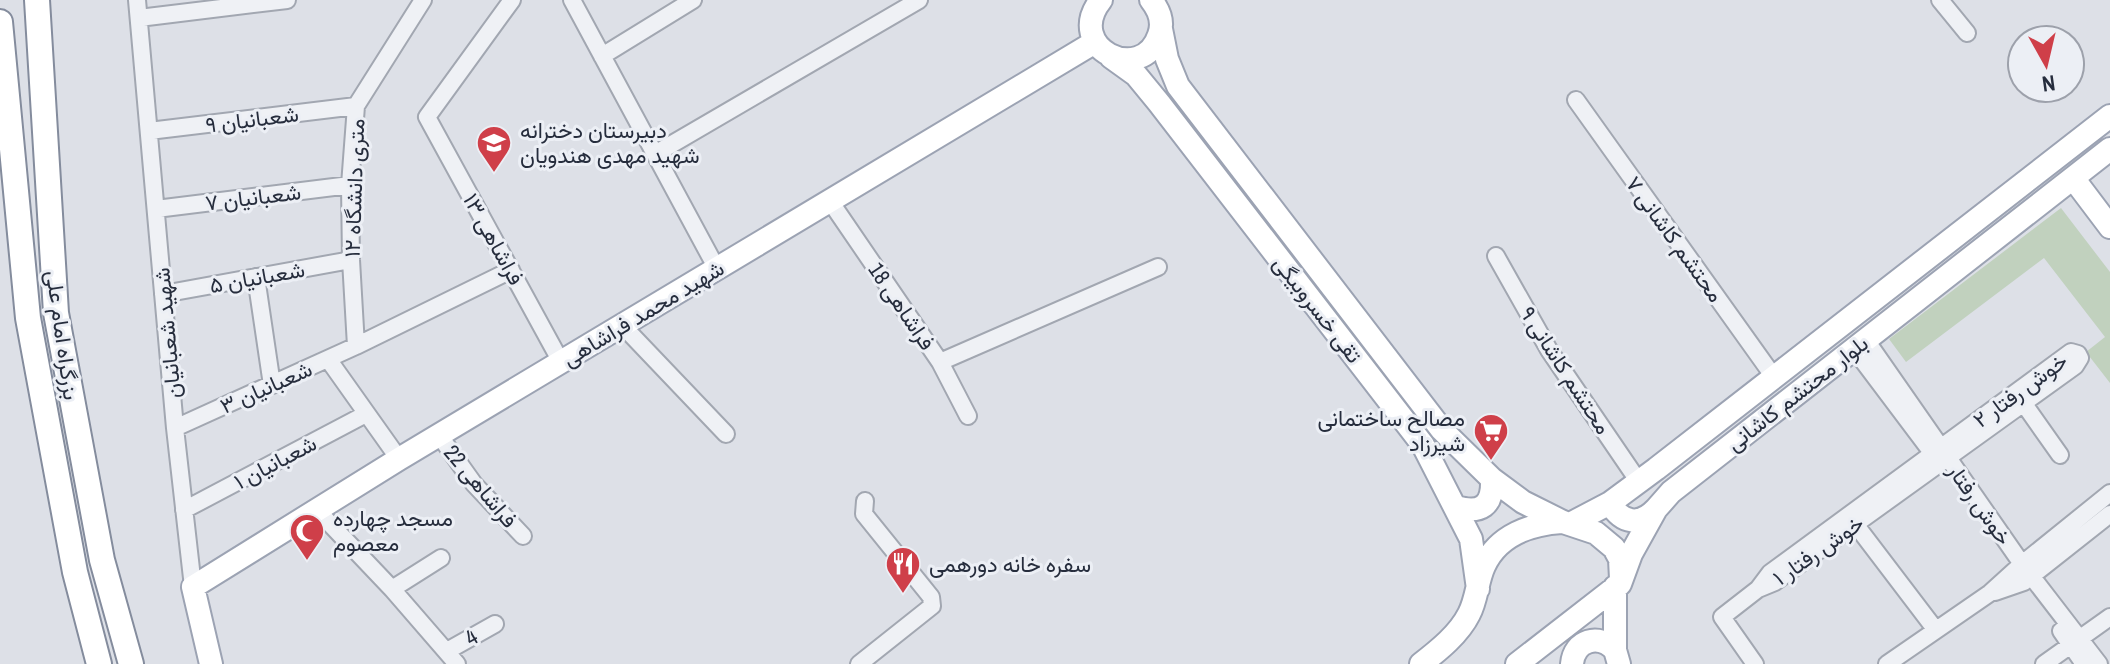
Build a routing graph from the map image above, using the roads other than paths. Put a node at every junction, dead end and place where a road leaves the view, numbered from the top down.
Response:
1 (37, 0) edge
2 (137, 0) edge
3 (287, 0) edge
4 (423, 0) edge
5 (512, 0) edge
6 (572, 0) edge
7 (919, 0) edge
8 (1940, 0) edge
9 (681, 3) edge
10 (1095, 3) edge
11 (1159, 9) edge
12 (139, 18) junction
13 (0, 22) edge
14 (1967, 33) dead end
15 (1103, 50) junction
16 (602, 56) junction
17 (1576, 100) dead end
18 (356, 106) junction
19 (2110, 116) edge
20 (149, 131) junction
21 (2110, 149) edge
22 (655, 154) junction
23 (2073, 178) junction
24 (350, 185) junction
25 (830, 201) junction
26 (156, 209) junction
27 (2110, 227) edge
28 (1496, 256) dead end
29 (351, 260) junction
30 (1158, 267) dead end
31 (717, 269) junction
32 (511, 270) junction
33 (256, 277) junction
34 (163, 294) junction
35 (623, 326) junction
36 (1860, 345) junction
37 (356, 346) junction
38 (328, 359) junction
39 (561, 362) junction
40 (940, 362) junction
41 (1774, 377) junction
42 (272, 385) junction
43 (2024, 404) junction
44 (366, 414) junction
45 (968, 416) dead end
46 (175, 428) junction
47 (726, 434) dead end
48 (439, 435) junction
49 (1940, 455) junction
50 (2060, 455) dead end
51 (399, 459) junction
52 (1492, 479) junction
53 (1639, 482) junction
54 (2110, 493) edge
55 (865, 501) dead end
56 (1610, 503) junction
57 (1456, 507) junction
58 (316, 509) junction
59 (1656, 509) junction
60 (184, 510) junction
61 (2110, 514) edge
62 (1852, 520) junction
63 (1567, 523) junction
64 (523, 536) dead end
65 (441, 558) dead end
66 (2023, 573) junction
67 (1618, 586) junction
68 (193, 587) junction
69 (392, 589) junction
70 (1478, 589) junction
71 (2110, 617) edge
72 (495, 624) dead end
73 (1935, 629) junction
74 (2075, 642) junction
75 (1617, 657) edge
76 (452, 658) edge
77 (99, 664) edge
78 (131, 664) edge
79 (211, 664) edge
80 (859, 664) edge
81 (1421, 664) edge
82 (1517, 664) edge
83 (1572, 664) edge
84 (1755, 664) edge
85 (1887, 664) edge
86 (2044, 664) edge
87 (2084, 664) edge
88 (2099, 664) edge

1 - 78 highway, بزرگراه امام علی
2 - 12 street, شهید شعبانیان
3 - 12 street
4 - 18 street, ۱۲ متری دانشگاه
5 - 32 street, فراشاهی ۱۳
6 - 16 street
7 - 22 street
8 - 14 street
9 - 16 street
10 - 15 main road
11 - 15 main road
11 - 52 main road, تقی خسروبیگی
12 - 20 street, شهید شعبانیان
13 - 77 highway, بزرگراه امام علی
15 - 25 main road, شهید محمد فراشاهی
15 - 57 main road, تقی خسروبیگی
16 - 22 street
17 - 41 street, محتشم کاشانی ۷
18 - 20 street, شعبانیان ۹
18 - 24 street, ۱۲ متری دانشگاه
19 - 41 main road, بلوار محتشم کاشانی
20 - 26 street, شهید شعبانیان
21 - 23 main road, بلوار محتشم کاشانی
22 - 31 street
23 - 27 main road
23 - 36 main road, بلوار محتشم کاشانی
24 - 26 street, شعبانیان ۷
24 - 29 street, ۱۲ متری دانشگاه
25 - 31 main road, شهید محمد فراشاهی
25 - 40 street, فراشاهی 18
26 - 34 street, شهید شعبانیان
28 - 53 street, محتشم کاشانی ۹
29 - 33 street, شعبانیان ۵
29 - 37 street, ۱۲ متری دانشگاه
30 - 40 street
31 - 35 main road, شهید محمد فراشاهی
32 - 37 street, شعبانیان ۳
32 - 39 street, فراشاهی ۱۳
33 - 34 street, شعبانیان ۵
33 - 42 street
34 - 46 street, شهید شعبانیان
35 - 39 main road, شهید محمد فراشاهی
35 - 47 street
36 - 49 street, خوش رفتار
36 - 59 main road, بلوار محتشم کاشانی
37 - 38 street, شعبانیان ۳
38 - 42 street, شعبانیان ۳
38 - 44 street
39 - 48 main road, شهید محمد فراشاهی
40 - 45 street, فراشاهی 18
41 - 53 main road, بلوار محتشم کاشانی
42 - 46 street, شعبانیان ۳
43 - 49 street, خوش رفتار ۲
43 - 49 street, خوش رفتار ۲
43 - 50 street
44 - 51 street
44 - 60 street, شعبانیان ۱
46 - 60 street, شهید شعبانیان
48 - 51 main road, شهید محمد فراشاهی
48 - 64 street, فراشاهی 22
49 - 62 street, خوش رفتار ۱
49 - 66 street, خوش رفتار
51 - 58 main road, شهید محمد فراشاهی
52 - 57 main road
52 - 63 main road, تقی خسروبیگی
53 - 56 main road, بلوار محتشم کاشانی
54 - 66 street
55 - 80 street
56 - 59 main road
56 - 63 main road, بلوار محتشم کاشانی
57 - 70 main road, تقی خسروبیگی
58 - 68 main road, شهید محمد فراشاهی
58 - 69 street
59 - 67 main road, بلوار محتشم کاشانی
60 - 68 street, شهید شعبانیان
61 - 66 street
62 - 73 street
62 - 84 street, خوش رفتار ۱
63 - 67 main road, تقی خسروبیگی
63 - 70 main road, بلوار محتشم کاشانی
65 - 69 street
66 - 73 street
66 - 74 street, خوش رفتار
67 - 75 main road
67 - 82 main road, بلوار محتشم کاشانی
68 - 79 main road, شهید شعبانیان
69 - 76 street
70 - 81 main road, بلوار محتشم کاشانی
71 - 74 street
72 - 76 street, 4
73 - 85 street
74 - 86 street
74 - 87 street, خوش رفتار
74 - 88 street, خوش رفتار
75 - 83 main road

